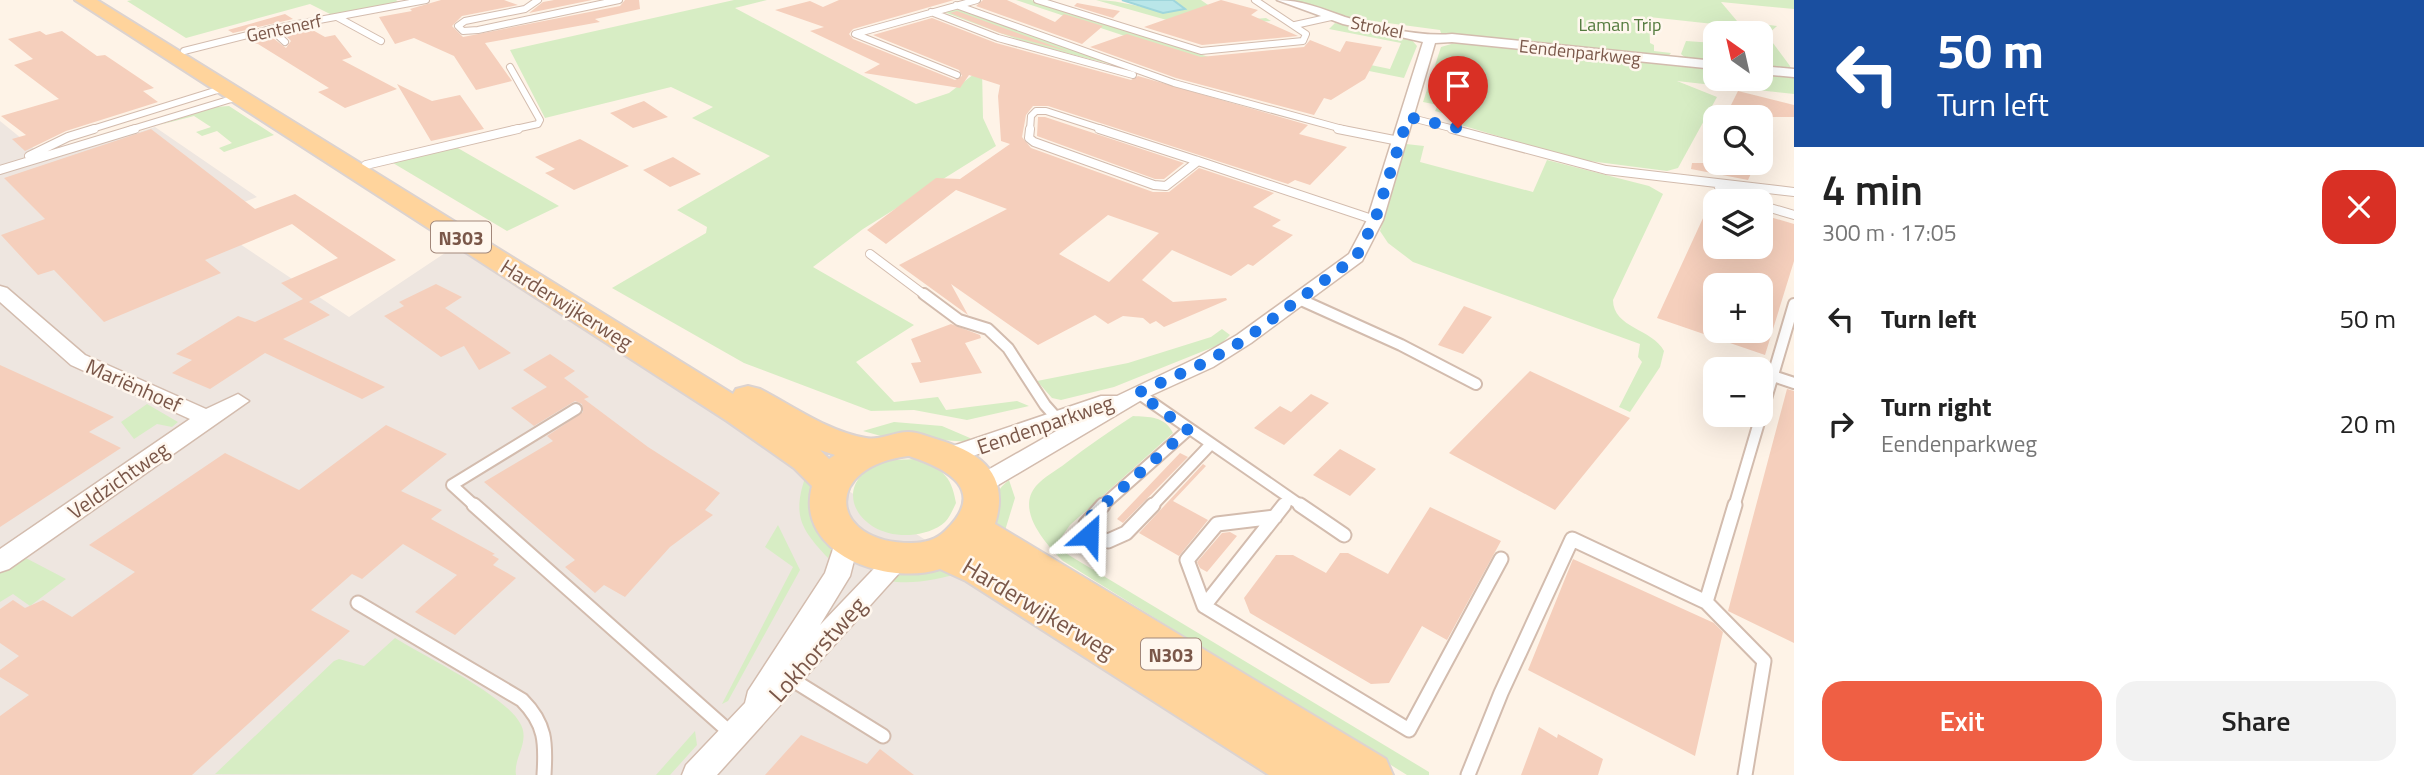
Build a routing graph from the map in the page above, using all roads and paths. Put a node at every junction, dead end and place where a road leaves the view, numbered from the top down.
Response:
1 (84, 0) edge
2 (100, 0) edge
3 (426, 0) edge
4 (538, 0) edge
5 (619, 0) edge
6 (977, 0) edge
7 (1037, 0) edge
8 (1255, 0) edge
9 (1283, 0) edge
10 (956, 5) junction
11 (931, 12) junction
12 (337, 17) junction
13 (1331, 17) junction
14 (1295, 25) junction
15 (271, 29) junction
16 (1430, 40) junction
17 (381, 41) dead end
18 (285, 42) dead end
19 (184, 51) junction
20 (1703, 64) edge
21 (510, 67) dead end
22 (1773, 72) edge
23 (1794, 74) edge
24 (957, 75) dead end
25 (1163, 80) junction
26 (231, 92) junction
27 (1408, 117) junction
28 (1399, 141) junction
29 (1199, 161) junction
30 (366, 165) junction
31 (0, 170) edge
32 (1717, 185) junction
33 (1724, 189) edge
34 (1794, 192) edge
35 (1773, 209) edge
36 (1794, 215) edge
37 (1375, 220) junction
38 (870, 254) dead end
39 (0, 292) edge
40 (1299, 299) junction
41 (1794, 304) edge
42 (1773, 376) joint
43 (1794, 383) edge
44 (1476, 384) dead end
45 (1138, 393) junction
46 (238, 401) dead end
47 (576, 409) dead end
48 (207, 418) junction
49 (1063, 424) junction
50 (1758, 427) edge
51 (1188, 430) junction
52 (1210, 445) junction
53 (866, 451) junction
54 (952, 455) junction
55 (831, 483) junction
56 (980, 485) junction
57 (1289, 499) junction
58 (1275, 517) junction
59 (1344, 535) dead end
60 (847, 541) junction
61 (959, 541) junction
62 (1501, 559) dead end
63 (898, 560) junction
64 (0, 562) edge
65 (1706, 602) junction
66 (358, 603) dead end
67 (1204, 606) junction
68 (783, 674) junction
69 (883, 736) dead end
70 (735, 737) junction
71 (544, 775) edge
72 (697, 775) edge
73 (1311, 775) edge
74 (1368, 775) edge
75 (1468, 775) edge
76 (1745, 775) edge

1 - 26 main road, Harderwijkerweg / N303
2 - 19 main road, Harderwijkerweg / N303
3 - 12 lane, Gentenerf
4 - 5 lane
6 - 10 lane
7 - 14 lane
8 - 14 lane
9 - 13 street, Strokel
10 - 11 lane
10 - 25 lane
11 - 24 lane
11 - 25 lane
12 - 15 lane, Gentenerf
12 - 17 lane
13 - 14 lane
13 - 16 street, Strokel
15 - 18 lane
15 - 19 lane, Gentenerf
16 - 20 street, Eendenparkweg
16 - 27 street, Eendenparkweg
19 - 30 main road, Harderwijkerweg / N303
21 - 30 lane
22 - 23 street
25 - 28 lane
26 - 31 lane
26 - 31 lane
26 - 55 main road, Harderwijkerweg / N303
27 - 28 street, Eendenparkweg
27 - 32 lane
28 - 37 street, Eendenparkweg
29 - 29 lane
29 - 37 lane
30 - 53 main road, Harderwijkerweg / N303
32 - 33 lane
32 - 34 lane
35 - 36 lane
37 - 40 street, Eendenparkweg
38 - 49 lane
39 - 48 street, Mariënhoef
40 - 44 lane
40 - 45 street, Eendenparkweg
41 - 42 lane
42 - 43 lane
45 - 49 street, Eendenparkweg
45 - 51 lane
46 - 48 street, Veldzichtweg
47 - 70 lane
48 - 64 street, Veldzichtweg
49 - 54 street, Eendenparkweg
49 - 56 street, Eendenparkweg
50 - 65 lane
51 - 52 lane
51 - 52 lane
52 - 57 lane
53 - 54 main road, N303
53 - 55 main road, N303
54 - 56 main road, N303
55 - 60 main road
56 - 61 main road
57 - 58 lane
57 - 59 lane
58 - 67 lane
58 - 67 lane
60 - 63 main road
60 - 68 street, Lokhorstweg
61 - 63 main road
61 - 73 main road, Harderwijkerweg / N303
61 - 74 main road, Harderwijkerweg / N303
62 - 67 lane
63 - 68 street, Lokhorstweg
65 - 75 lane
65 - 76 lane
66 - 71 lane
68 - 69 lane
68 - 70 street, Lokhorstweg
70 - 72 street, Lokhorstweg

